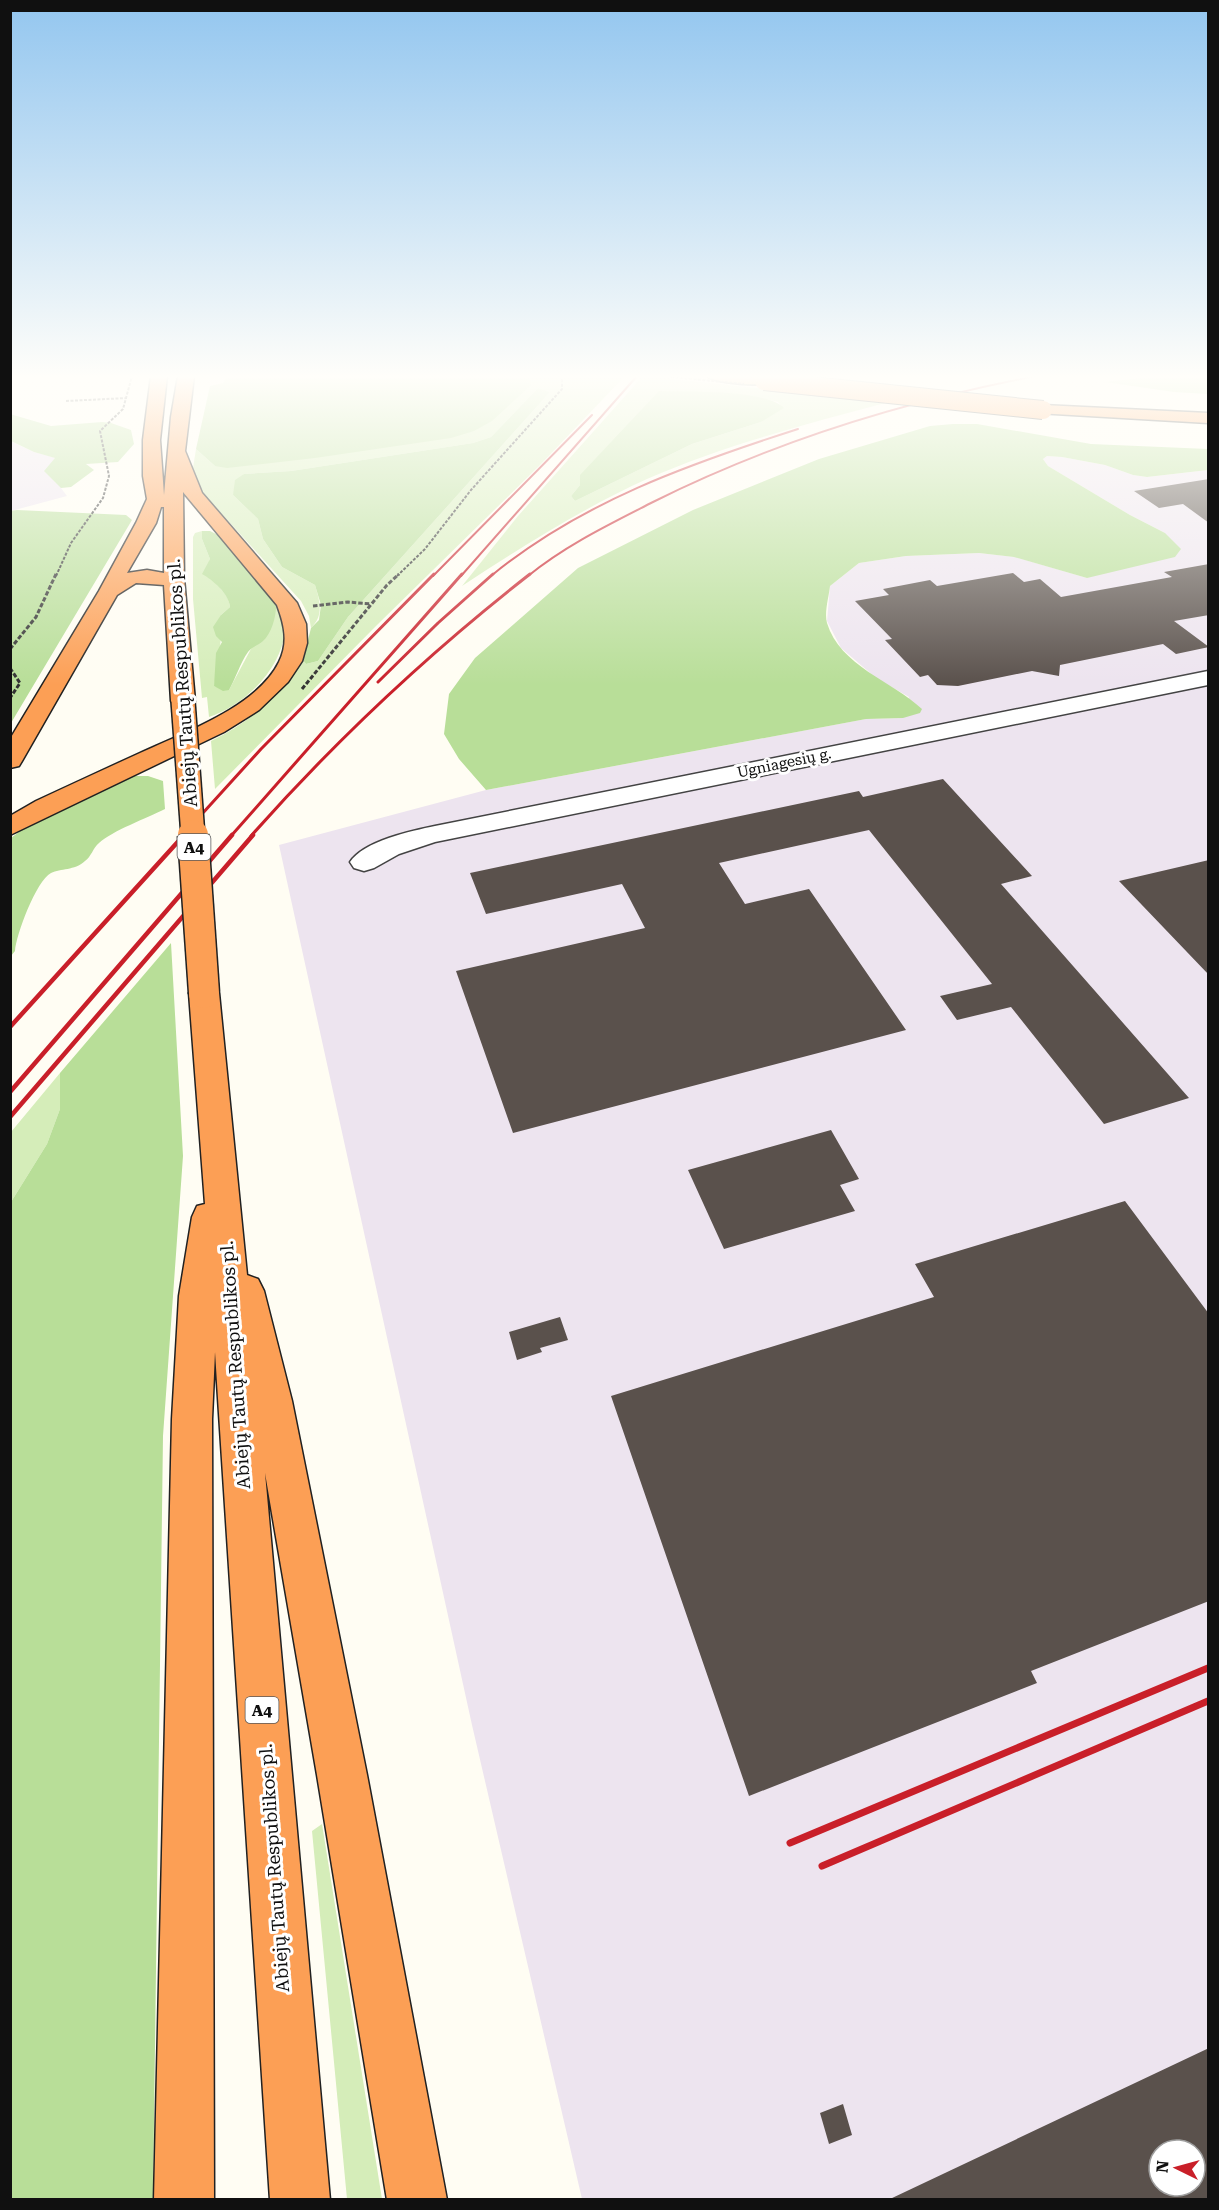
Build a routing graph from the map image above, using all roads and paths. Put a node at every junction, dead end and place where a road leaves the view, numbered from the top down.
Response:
1 (108, 479) edge
2 (154, 479) edge
3 (172, 479) edge
4 (187, 479) edge
5 (481, 479) edge
6 (155, 500) junction
7 (172, 531) junction
8 (173, 581) junction
9 (109, 591) junction
10 (371, 604) junction
11 (292, 611) junction
12 (10, 649) edge
13 (10, 668) edge
14 (1209, 678) edge
15 (295, 695) dead end
16 (10, 698) edge
17 (10, 760) edge
18 (45, 807) junction
19 (10, 812) edge
20 (10, 827) edge
21 (364, 862) dead end
22 (218, 1159) junction
23 (224, 1220) junction
24 (184, 2199) edge
25 (300, 2199) edge
26 (417, 2199) edge

1 - 12 path
2 - 6 highway, Abiejų Tautų Respublikos pl. / A4
3 - 7 highway, Abiejų Tautų Respublikos pl. / A4
4 - 11 highway
5 - 10 path
6 - 7 highway, Abiejų Tautų Respublikos pl. / A4
6 - 9 highway
7 - 8 highway, Abiejų Tautų Respublikos pl. / A4
8 - 9 highway
8 - 22 highway, Abiejų Tautų Respublikos pl. / A4, bridge
9 - 17 highway
10 - 11 path
10 - 15 path
11 - 18 highway
13 - 16 path
14 - 21 street, Ugniagesių g.
18 - 19 highway
18 - 20 highway
22 - 23 highway, Abiejų Tautų Respublikos pl. / A4
22 - 24 highway
23 - 25 highway, Abiejų Tautų Respublikos pl. / A4
23 - 26 highway

